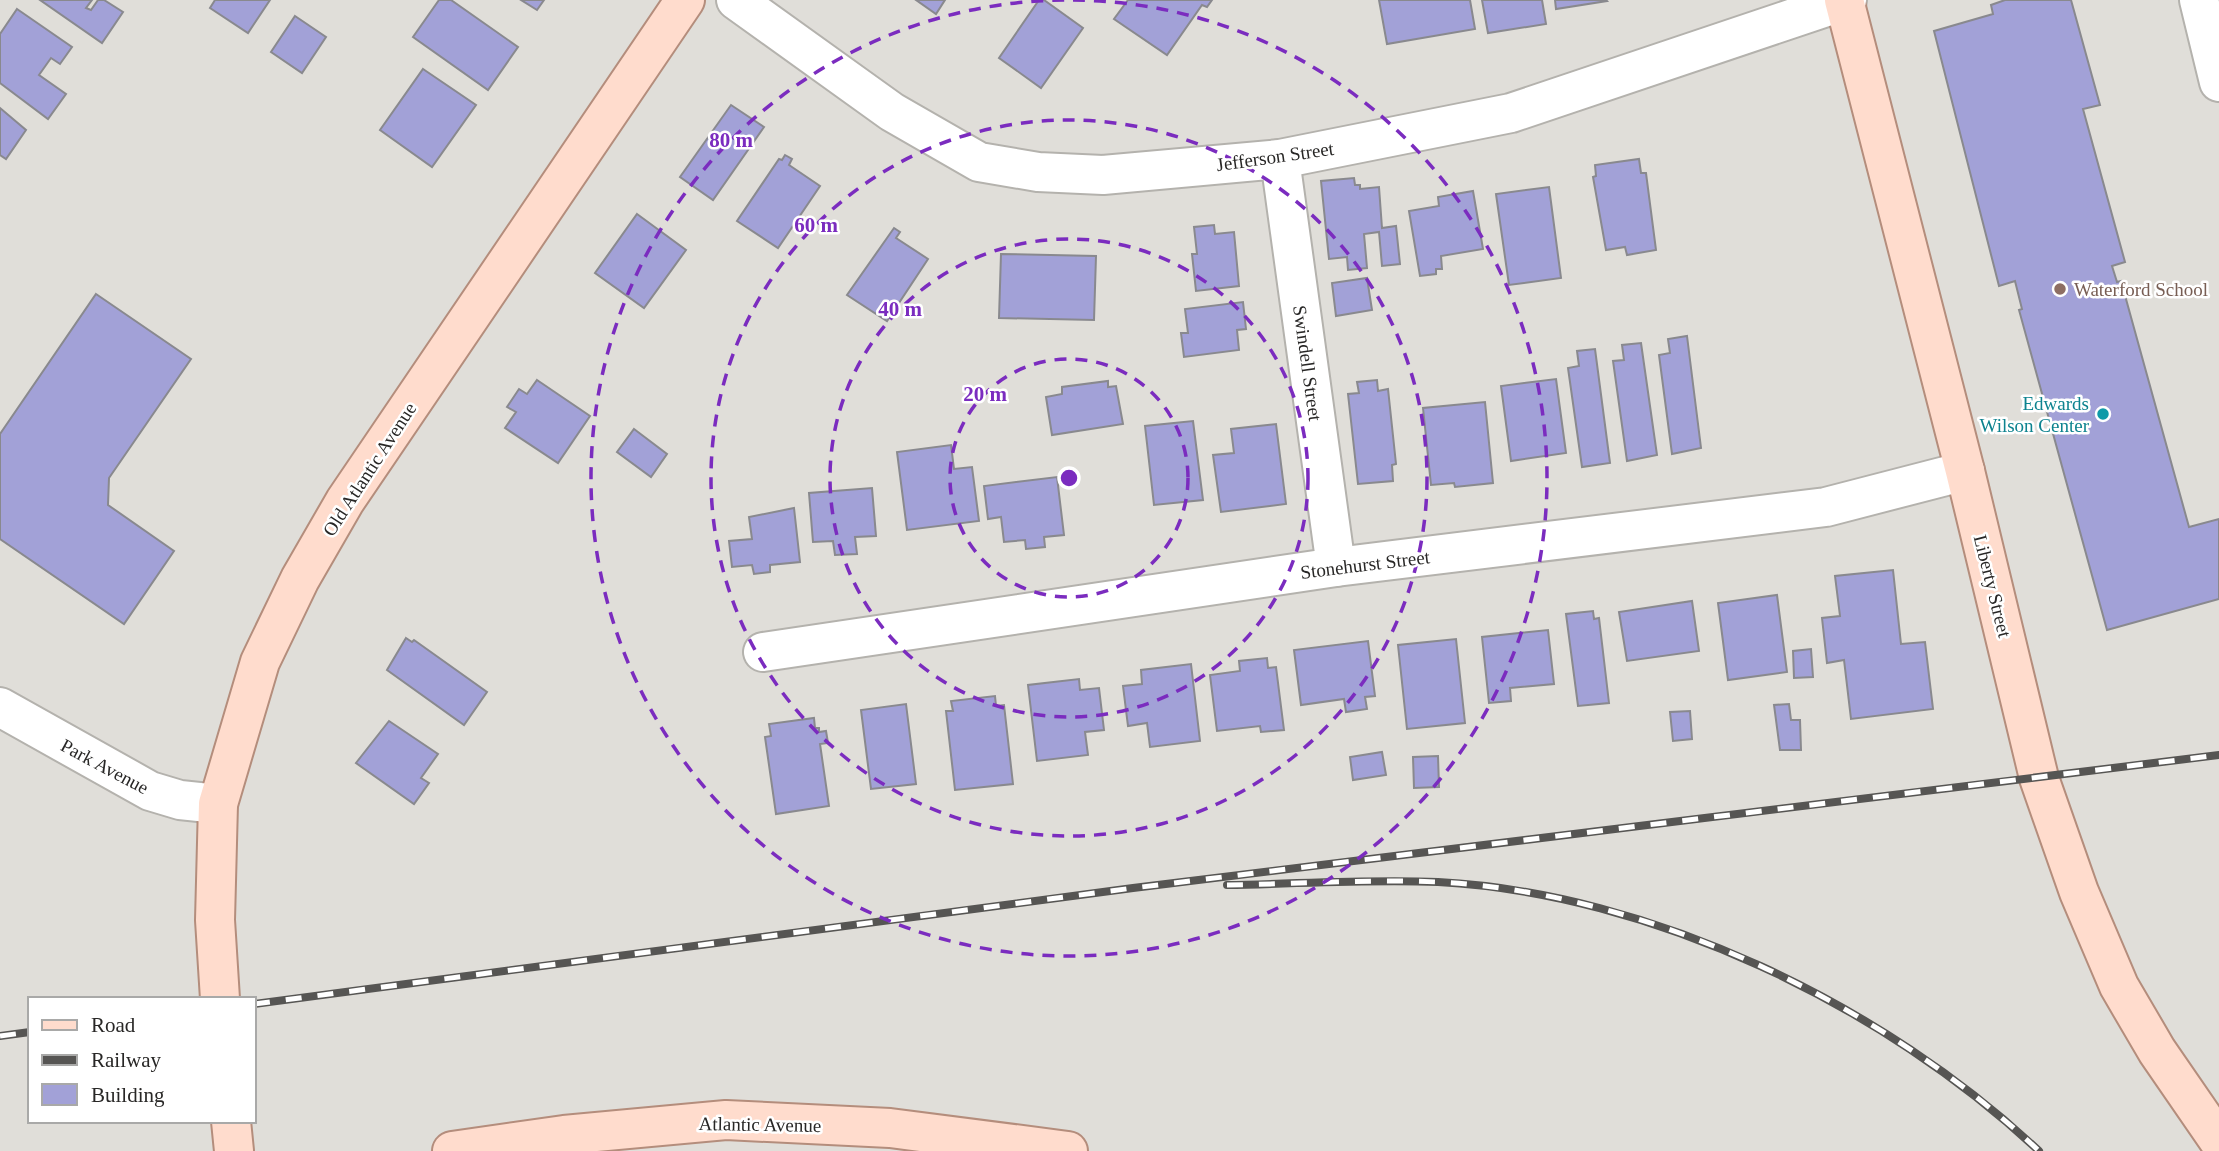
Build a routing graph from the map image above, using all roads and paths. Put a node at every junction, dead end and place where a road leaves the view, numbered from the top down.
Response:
1 (685, 0) edge
2 (736, 0) edge
3 (1845, 0) edge
4 (2199, 0) edge
5 (2219, 82) edge
6 (1280, 159) junction
7 (1965, 471) junction
8 (1336, 567) junction
9 (763, 652) dead end
10 (0, 707) edge
11 (218, 804) junction
12 (220, 997) edge
13 (231, 1123) edge
14 (2219, 1141) edge
15 (234, 1151) edge
16 (452, 1151) edge
17 (1068, 1151) edge

1 - 11 main road, Old Atlantic Avenue
2 - 6 street, Jefferson Street
3 - 6 street, Jefferson Street
3 - 7 main road, Liberty Street
4 - 5 street
6 - 8 street, Swindell Street
7 - 8 street, Stonehurst Street
7 - 14 main road, Liberty Street
8 - 9 street, Stonehurst Street
10 - 11 street, Park Avenue
11 - 12 main road, Old Atlantic Avenue
13 - 15 main road
16 - 17 main road, Atlantic Avenue

